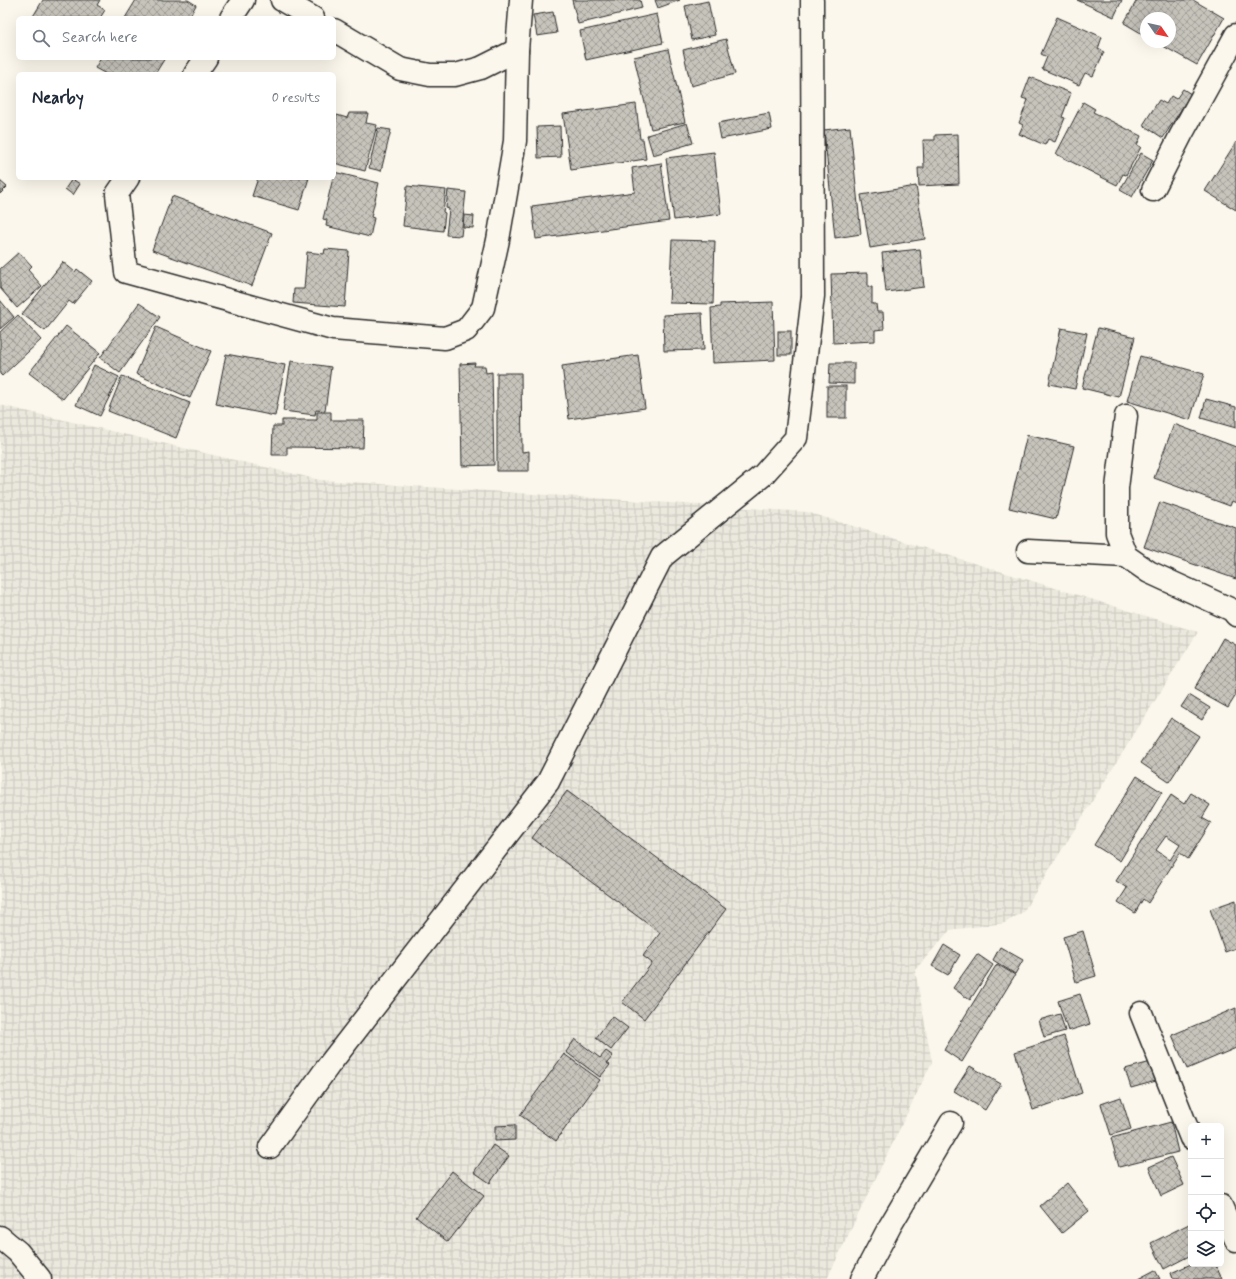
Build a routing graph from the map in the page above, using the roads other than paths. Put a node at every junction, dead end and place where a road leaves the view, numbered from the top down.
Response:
1 (243, 0) edge
2 (282, 0) edge
3 (521, 0) edge
4 (812, 0) edge
5 (232, 16) edge
6 (310, 16) edge
7 (336, 31) edge
8 (1236, 35) edge
9 (517, 50) junction
10 (205, 60) edge
11 (196, 72) edge
12 (127, 180) edge
13 (1153, 190) dead end
14 (1126, 416) dead end
15 (1028, 551) dead end
16 (1126, 556) junction
17 (1236, 615) edge
18 (1141, 1014) dead end
19 (951, 1123) dead end
20 (1188, 1131) edge
21 (270, 1147) dead end
22 (1224, 1213) edge
23 (0, 1237) edge
24 (1236, 1240) edge
25 (40, 1279) edge
26 (862, 1279) edge

1 - 5 street
2 - 6 street
3 - 9 street
4 - 21 street
7 - 9 street
8 - 13 street
9 - 12 street
10 - 11 street
14 - 16 street
15 - 16 street
16 - 17 street
18 - 20 street
19 - 26 street
22 - 24 street
23 - 25 street

